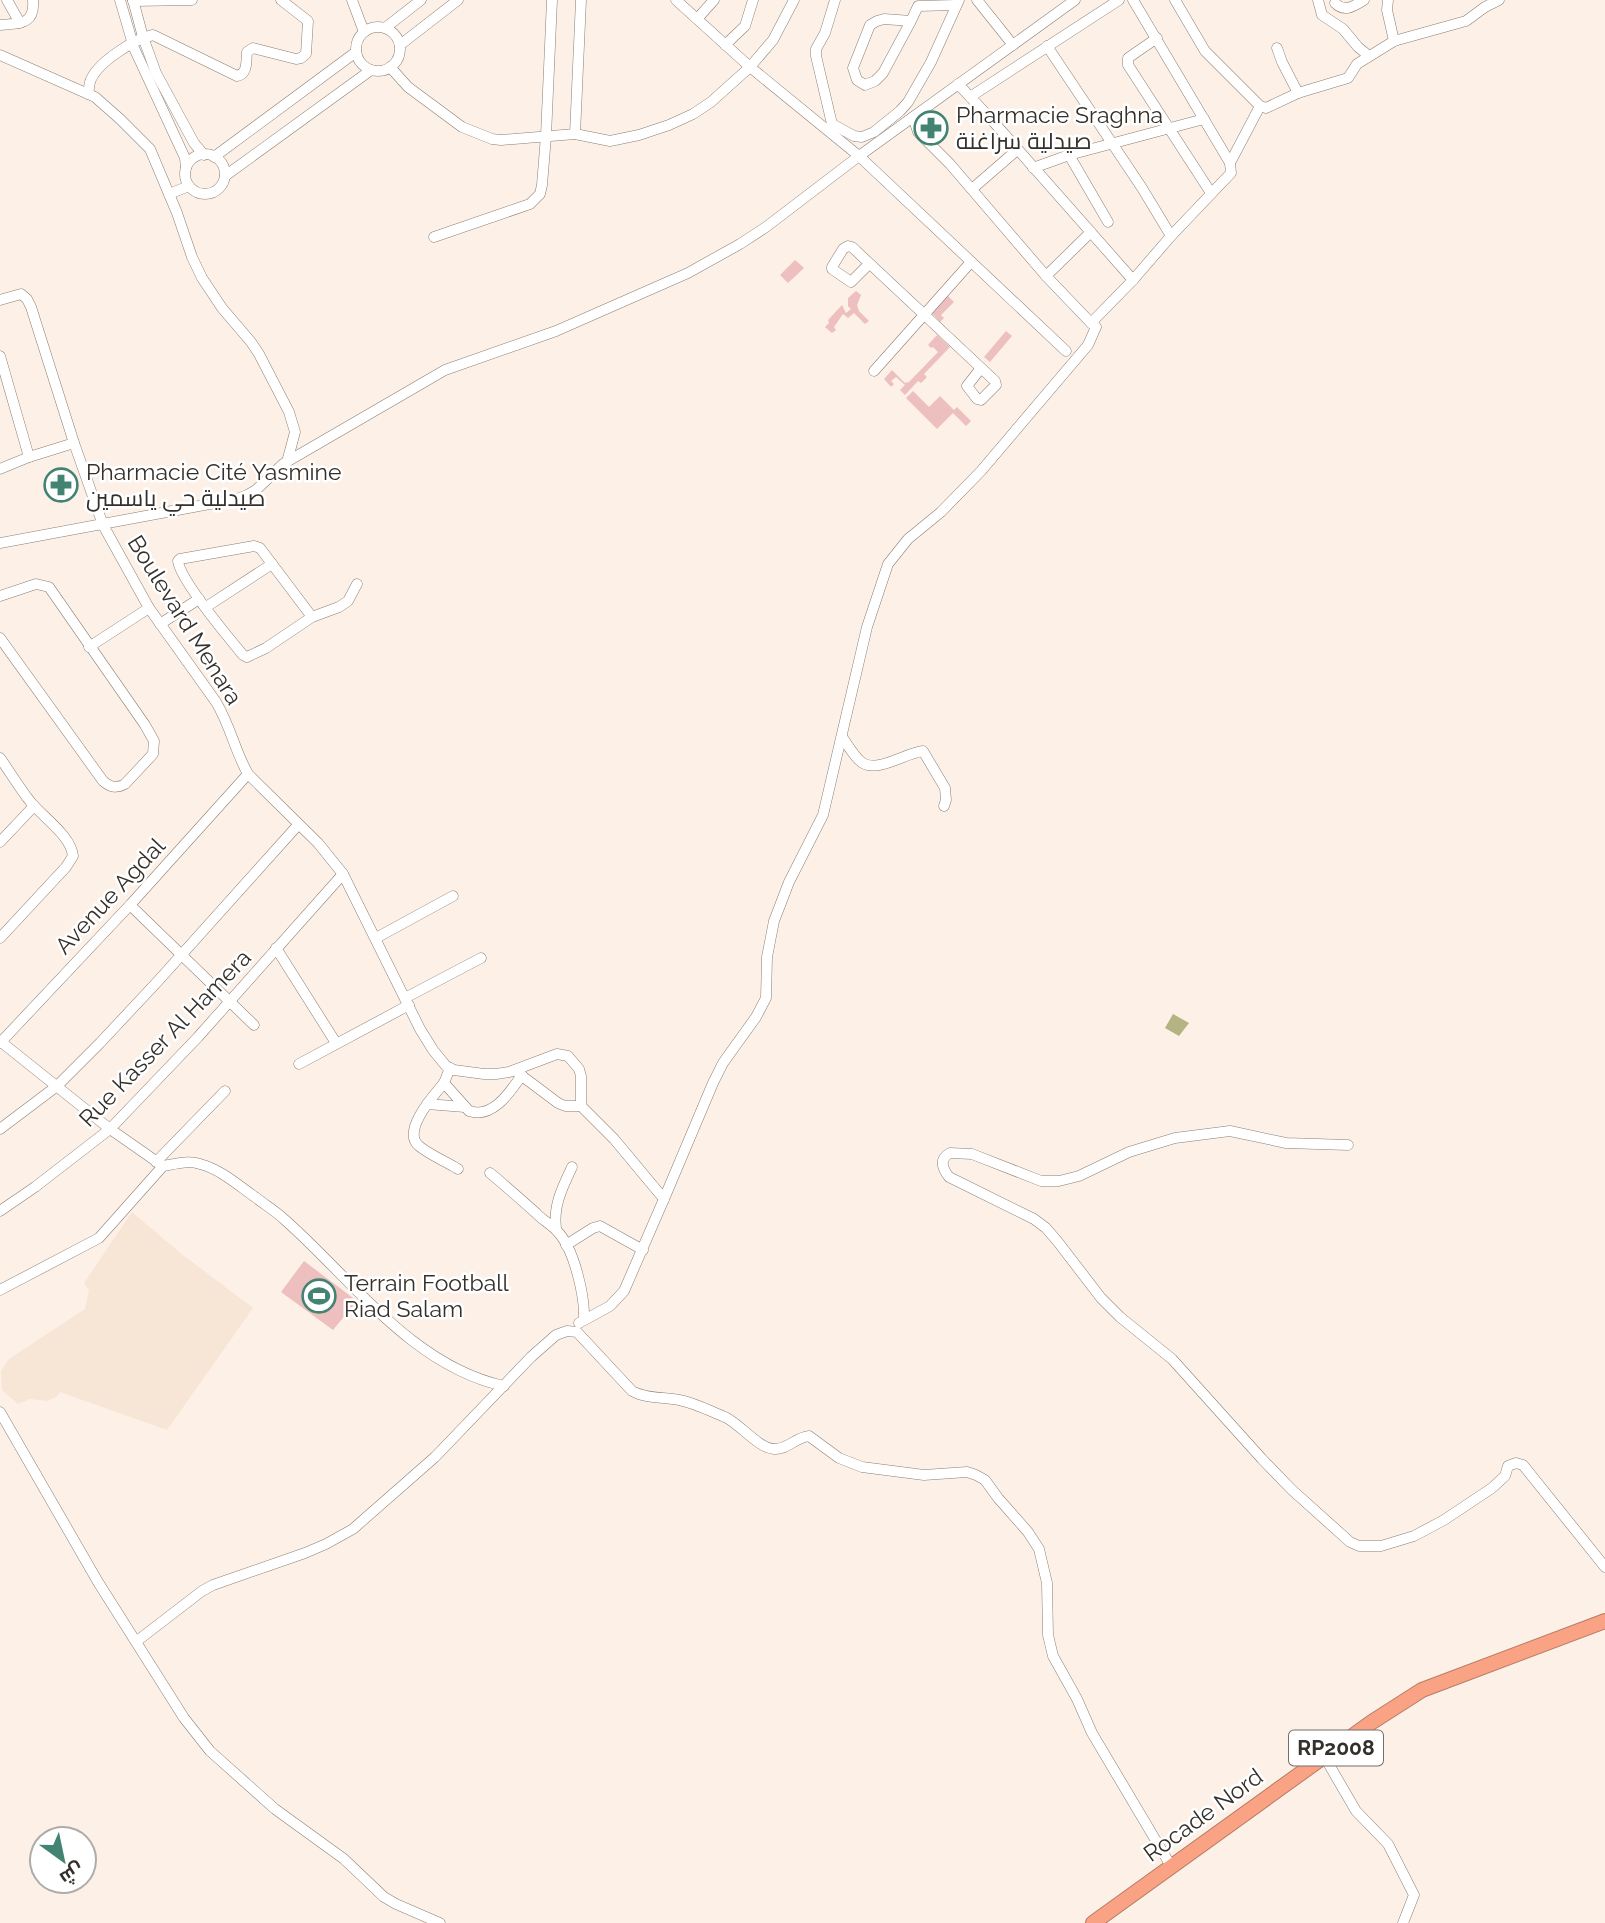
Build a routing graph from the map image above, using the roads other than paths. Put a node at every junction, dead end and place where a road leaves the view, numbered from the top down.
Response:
1 (7, 0) edge
2 (33, 0) edge
3 (120, 0) edge
4 (192, 0) edge
5 (281, 0) edge
6 (352, 0) edge
7 (421, 0) edge
8 (458, 0) edge
9 (552, 0) edge
10 (581, 0) edge
11 (676, 0) edge
12 (714, 0) edge
13 (752, 0) edge
14 (794, 0) edge
15 (835, 0) edge
16 (977, 0) edge
17 (1075, 0) edge
18 (1119, 0) edge
19 (1133, 0) edge
20 (1175, 0) edge
21 (1318, 0) edge
22 (1364, 0) edge
23 (1377, 0) edge
24 (133, 1) edge
25 (1492, 1) edge
26 (958, 3) edge
27 (1335, 3) dead end
28 (1387, 5) edge
29 (697, 19) junction
30 (911, 22) junction
31 (19, 23) junction
32 (0, 25) edge
33 (384, 28) junction
34 (364, 32) junction
35 (143, 37) junction
36 (1157, 38) junction
37 (1394, 41) junction
38 (132, 42) junction
39 (400, 45) junction
40 (725, 45) junction
41 (1013, 45) junction
42 (1047, 46) junction
43 (1277, 48) dead end
44 (356, 52) junction
45 (0, 55) edge
46 (1369, 56) junction
47 (390, 67) junction
48 (750, 67) junction
49 (371, 70) junction
50 (958, 85) junction
51 (1298, 93) junction
52 (88, 94) junction
53 (971, 97) junction
54 (1260, 106) junction
55 (913, 117) junction
56 (1204, 119) junction
57 (1170, 128) junction
58 (575, 134) junction
59 (546, 136) junction
60 (1111, 144) junction
61 (1017, 150) junction
62 (1069, 155) junction
63 (209, 156) junction
64 (859, 156) junction
65 (1230, 163) junction
66 (1034, 167) junction
67 (186, 168) junction
68 (225, 176) junction
69 (189, 186) junction
70 (972, 189) junction
71 (1211, 193) junction
72 (169, 194) junction
73 (1108, 222) dead end
74 (1091, 232) junction
75 (1171, 236) junction
76 (434, 237) dead end
77 (971, 262) junction
78 (869, 264) dead end
79 (1046, 276) junction
80 (1133, 280) junction
81 (0, 300) edge
82 (925, 314) junction
83 (1091, 323) junction
84 (1066, 351) dead end
85 (0, 356) edge
86 (981, 368) dead end
87 (874, 371) dead end
88 (74, 443) junction
89 (29, 457) junction
90 (286, 462) junction
91 (0, 469) edge
92 (103, 525) junction
93 (0, 543) edge
94 (272, 564) junction
95 (357, 584) dead end
96 (0, 596) edge
97 (202, 603) junction
98 (149, 608) junction
99 (312, 617) junction
100 (160, 624) junction
101 (0, 638) edge
102 (89, 647) junction
103 (842, 737) junction
104 (0, 758) edge
105 (248, 774) junction
106 (34, 806) junction
107 (944, 806) dead end
108 (298, 824) junction
109 (0, 842) edge
110 (343, 874) junction
111 (453, 896) dead end
112 (130, 905) junction
113 (0, 938) edge
114 (376, 938) junction
115 (276, 948) junction
116 (182, 955) junction
117 (481, 958) dead end
118 (230, 1001) junction
119 (407, 1002) junction
120 (254, 1025) dead end
121 (0, 1042) edge
122 (337, 1043) junction
123 (299, 1063) dead end
124 (450, 1068) junction
125 (518, 1073) junction
126 (444, 1083) junction
127 (57, 1086) junction
128 (225, 1091) dead end
129 (427, 1104) junction
130 (581, 1106) junction
131 (465, 1107) junction
132 (0, 1129) edge
133 (110, 1129) junction
134 (1348, 1146) dead end
135 (160, 1164) junction
136 (572, 1167) dead end
137 (458, 1169) dead end
138 (490, 1173) dead end
139 (664, 1199) junction
140 (0, 1211) edge
141 (556, 1229) junction
142 (566, 1245) junction
143 (643, 1251) junction
144 (0, 1290) edge
145 (584, 1320) junction
146 (567, 1331) junction
147 (505, 1386) junction
148 (0, 1412) edge
149 (1605, 1567) edge
150 (1605, 1621) edge
151 (136, 1641) junction
152 (1324, 1756) junction
153 (1171, 1867) junction
154 (440, 1923) edge
155 (1093, 1923) edge
156 (1403, 1923) edge

1 - 31 street
2 - 31 street
3 - 38 street
4 - 24 street
5 - 35 street
6 - 34 street
7 - 33 street
8 - 39 street
9 - 59 street
10 - 58 street
11 - 29 street
12 - 29 street
13 - 40 street
14 - 48 street
15 - 26 street
16 - 41 street
17 - 41 street
18 - 42 street
19 - 36 street
20 - 54 street
21 - 46 street
22 - 27 street
23 - 28 street
24 - 35 street
25 - 37 street
26 - 30 street
28 - 37 street
29 - 40 street
30 - 30 street
31 - 32 street
33 - 34 street
33 - 39 street
34 - 44 street
35 - 38 street
35 - 63 street
36 - 56 street
36 - 57 street
37 - 46 street
38 - 52 street
38 - 67 street
39 - 47 street
40 - 48 street
41 - 50 street
42 - 53 street
42 - 60 street
43 - 51 street
44 - 49 street
44 - 63 street
45 - 52 street
46 - 51 street
47 - 49 street
47 - 59 street
48 - 58 street
48 - 64 street
49 - 68 street
50 - 53 street
50 - 55 street
51 - 54 street
52 - 72 street
53 - 61 street
54 - 65 street
55 - 64 street
55 - 70 street
56 - 57 street
56 - 65 street
57 - 60 street
57 - 71 street
58 - 59 street
59 - 76 street
60 - 62 street
60 - 75 street
61 - 66 street
61 - 70 street
62 - 66 street
62 - 73 street
63 - 67 street
63 - 68 street
64 - 77 street
64 - 90 street
65 - 71 street
66 - 74 street
67 - 69 street
68 - 69 street
69 - 72 street
70 - 79 street
71 - 75 street
72 - 90 street
74 - 79 street
74 - 80 street
75 - 80 street
77 - 82 street
77 - 84 street
78 - 82 street
79 - 83 street
80 - 83 street
81 - 88 street, Boulevard Menara
82 - 86 street
82 - 87 street
83 - 103 street
85 - 89 street
88 - 89 street
88 - 92 street, Boulevard Menara
89 - 91 street
90 - 92 street
92 - 93 street
92 - 98 street, Boulevard Menara
94 - 97 street
94 - 97 street
94 - 99 street
95 - 99 street
96 - 102 street
97 - 99 street
97 - 100 street
98 - 100 street, Boulevard Menara
98 - 102 street
100 - 105 street, Boulevard Menara
101 - 102 street
103 - 107 street
103 - 139 street
104 - 106 street
105 - 108 street, Boulevard Menara
105 - 112 street, Avenue Agdal
106 - 109 street
106 - 113 street
108 - 110 street, Boulevard Menara
108 - 116 street
110 - 114 street, Boulevard Menara
110 - 115 street, Rue Kasser Al Hamera
111 - 114 street
112 - 116 street
112 - 121 street, Avenue Agdal
114 - 119 street, Boulevard Menara
115 - 118 street, Rue Kasser Al Hamera
115 - 122 street
116 - 118 street
116 - 127 street
117 - 119 street
118 - 120 street
118 - 133 street, Rue Kasser Al Hamera
119 - 122 street
119 - 124 street, Boulevard Menara
121 - 127 street
122 - 123 street
124 - 125 street
124 - 126 street
125 - 130 street
125 - 130 street
125 - 131 street
126 - 129 street
126 - 131 street
127 - 132 street
127 - 133 street
128 - 135 street
129 - 131 street
129 - 137 street
130 - 139 street
133 - 135 street
133 - 140 street, Rue Kasser Al Hamera
134 - 149 street
135 - 144 street
135 - 147 street
136 - 141 street
138 - 141 street
139 - 143 street
141 - 142 street
142 - 143 street
142 - 145 street
143 - 145 street
145 - 146 street
146 - 147 street
146 - 153 street
147 - 151 street
148 - 151 street
150 - 152 highway, Rocade Nord / RP2008
151 - 154 street
152 - 153 highway, Rocade Nord / RP2008
152 - 156 street
153 - 155 highway, Rocade Nord / RP2008

